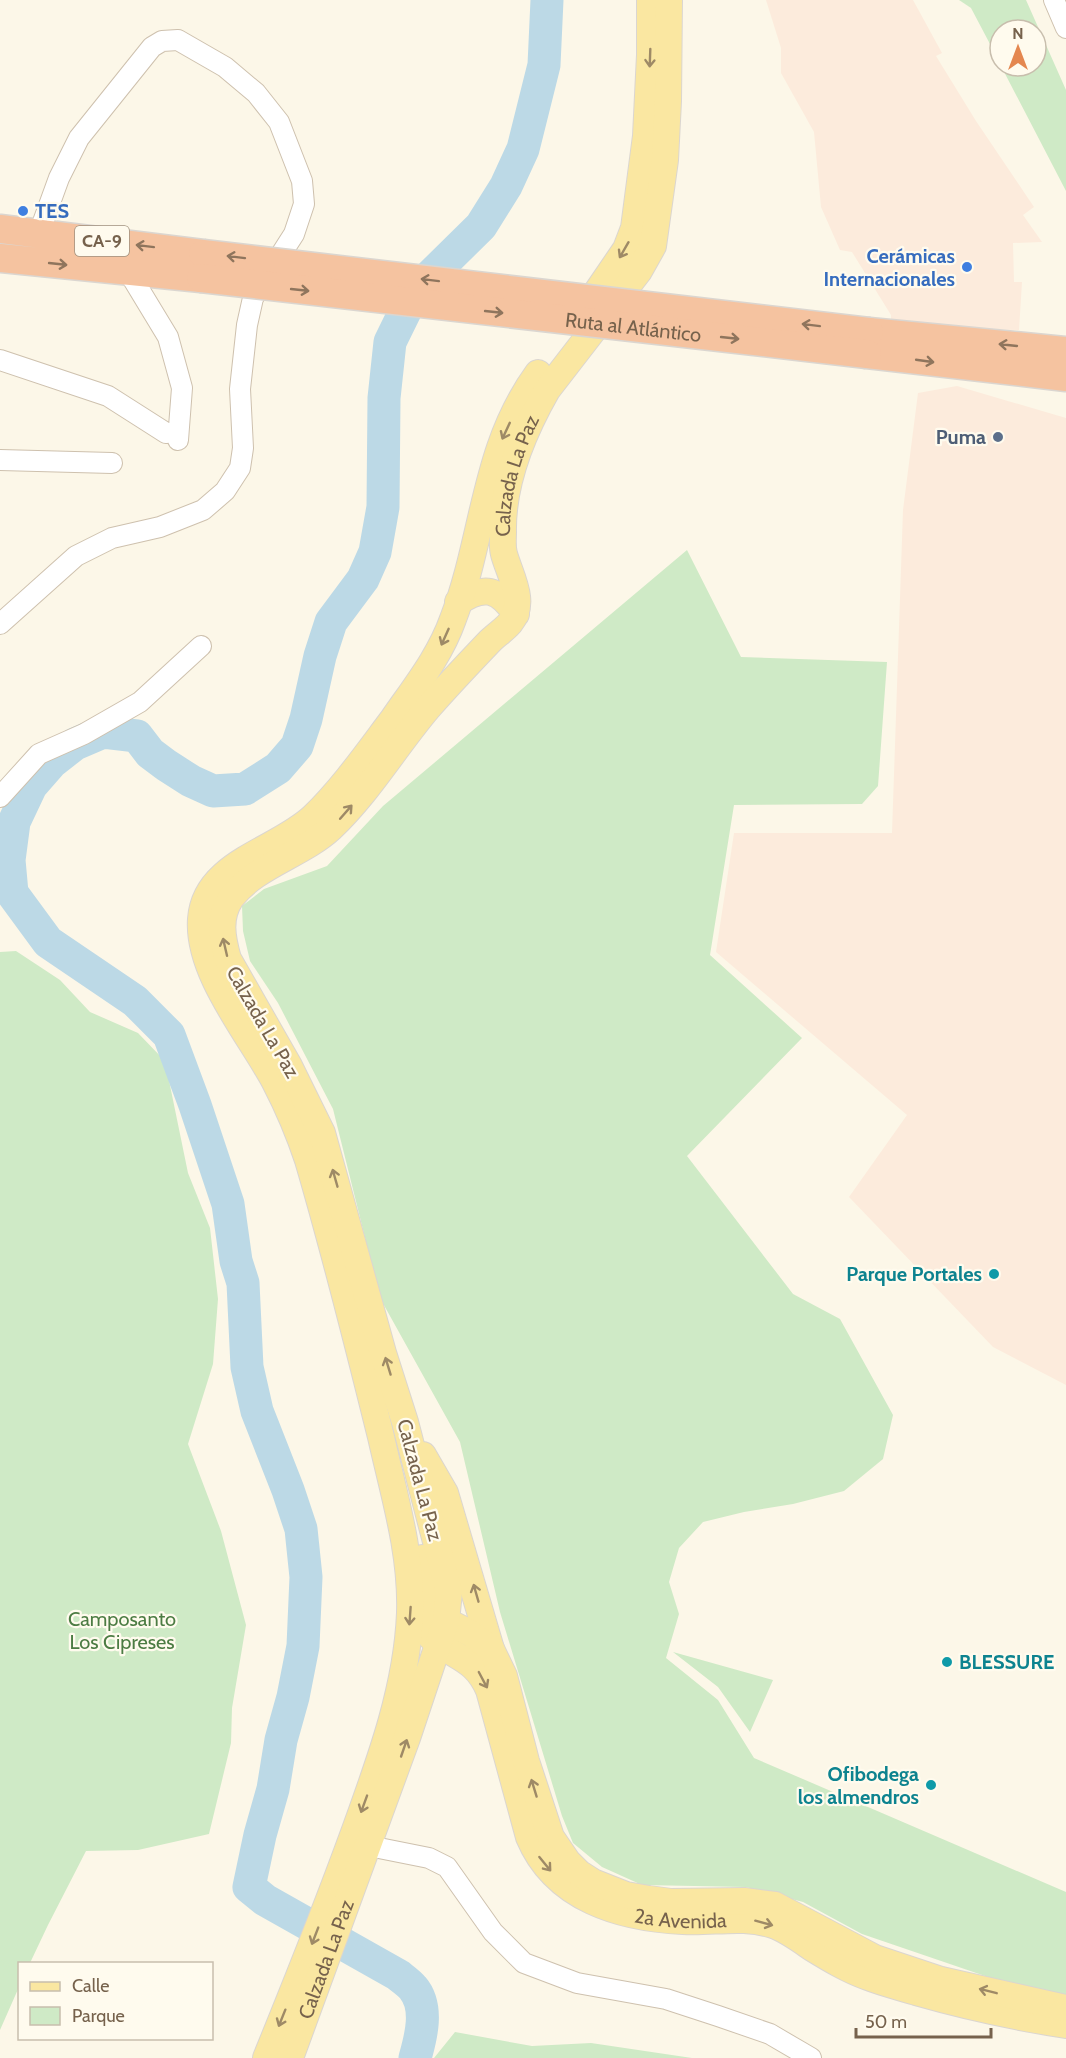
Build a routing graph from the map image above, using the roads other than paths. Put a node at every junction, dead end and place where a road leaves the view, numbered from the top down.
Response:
1 (650, 0) edge
2 (669, 0) edge
3 (1054, 0) edge
4 (1066, 28) edge
5 (0, 229) edge
6 (39, 233) junction
7 (0, 258) edge
8 (202, 266) junction
9 (128, 271) junction
10 (868, 343) junction
11 (1066, 351) edge
12 (0, 360) edge
13 (1066, 377) edge
14 (0, 460) edge
15 (112, 462) dead end
16 (459, 602) junction
17 (516, 614) junction
18 (0, 624) edge
19 (201, 646) dead end
20 (0, 797) edge
21 (405, 1422) junction
22 (400, 1516) junction
23 (442, 1633) junction
24 (491, 1649) junction
25 (369, 1846) junction
26 (340, 1897) junction
27 (309, 1980) junction
28 (1066, 2008) edge
29 (1066, 2025) edge
30 (266, 2058) edge
31 (290, 2058) edge
32 (811, 2058) edge

1 -> 16 main road, Calzada La Paz
2 - 17 main road, Calzada La Paz
3 - 4 street
5 - 6 highway, CA-9
8 -> 6 highway, CA-9
6 - 18 street
7 -> 9 highway, CA-9
8 - 9 highway, CA-9
8 - 10 highway, Ruta al Atlántico, bridge
9 - 12 street
11 -> 10 highway, Ruta al Atlántico
10 -> 13 highway, Ruta al Atlántico
14 - 15 street
16 - 17 main road
16 -> 22 main road, Calzada La Paz
21 -> 17 main road, Calzada La Paz
19 - 20 street
21 - 23 main road, Calzada La Paz
24 -> 21 main road
22 - 23 main road
22 -> 26 main road, Calzada La Paz
23 - 24 main road, 2a Avenida
25 -> 23 main road, Calzada La Paz
23 -> 29 main road, 2a Avenida
28 -> 24 main road, 2a Avenida
25 - 26 main road, Calzada La Paz
25 - 32 street
26 - 27 main road, Calzada La Paz
27 -> 30 main road, Calzada La Paz
27 - 31 main road, Calzada La Paz

